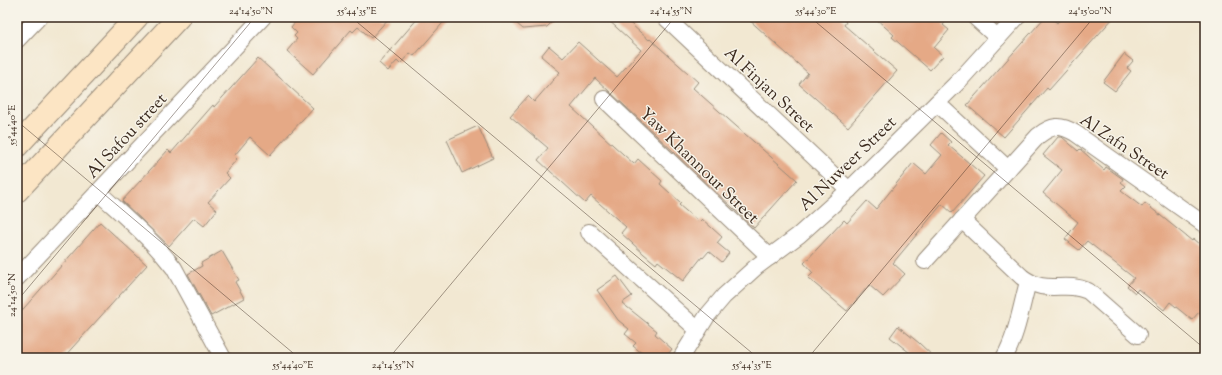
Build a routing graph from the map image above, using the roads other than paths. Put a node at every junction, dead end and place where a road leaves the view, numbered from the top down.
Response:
1 (39, 17) edge
2 (137, 17) edge
3 (179, 17) edge
4 (263, 17) edge
5 (665, 17) edge
6 (975, 17) edge
7 (1017, 17) edge
8 (998, 38) junction
9 (17, 40) edge
10 (604, 99) dead end
11 (937, 102) junction
12 (17, 146) edge
13 (1008, 169) junction
14 (849, 190) junction
15 (17, 191) edge
16 (98, 192) junction
17 (962, 220) junction
18 (1205, 225) edge
19 (589, 232) dead end
20 (770, 257) junction
21 (924, 261) dead end
22 (17, 278) edge
23 (1028, 282) junction
24 (698, 330) junction
25 (1138, 335) dead end
26 (223, 358) edge
27 (681, 358) edge
28 (1004, 358) edge

1 - 9 street
2 - 12 main road
3 - 15 main road
4 - 16 street, Al Safou street
5 - 14 street, Al Finjan Street
6 - 8 street
7 - 8 street, Al Nuweer Street
8 - 11 street, Al Nuweer Street
10 - 20 street, Yaw Khannour Street
11 - 13 street
11 - 14 street, Al Nuweer Street
13 - 17 street, Al Zafn Street
13 - 18 street, Al Zafn Street
14 - 20 street, Al Nuweer Street
16 - 22 street, Al Safou street
16 - 26 street
17 - 21 street, Al Zafn Street
17 - 23 street
19 - 24 street
20 - 24 street, Al Nuweer Street
23 - 25 street
23 - 28 street
24 - 27 street, Al Nuweer Street

